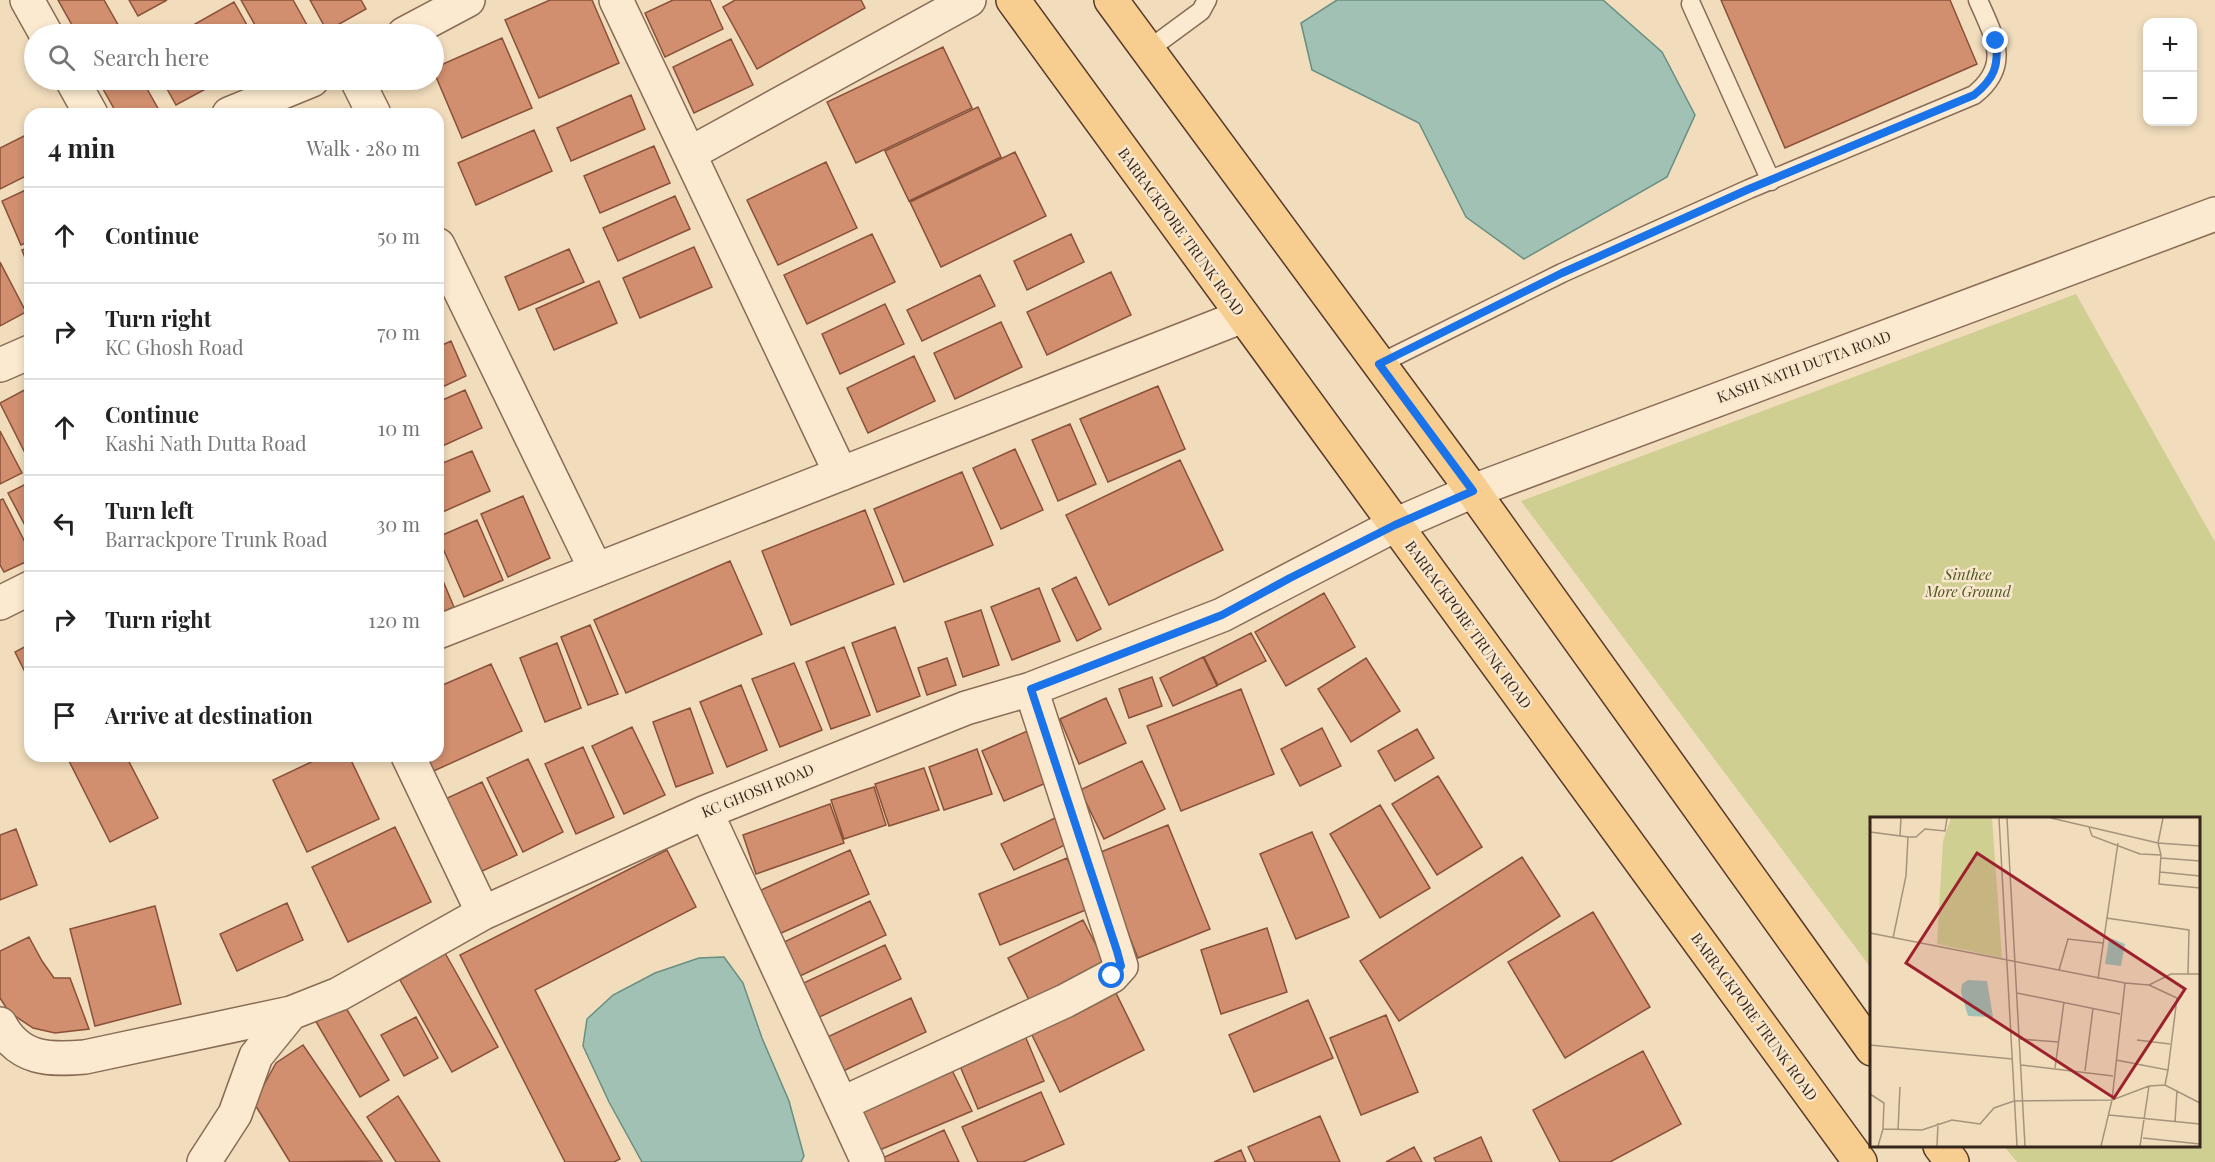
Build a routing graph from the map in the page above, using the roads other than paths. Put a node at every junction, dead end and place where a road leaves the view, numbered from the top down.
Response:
1 (27, 0) edge
2 (468, 0) edge
3 (616, 0) edge
4 (969, 0) edge
5 (1013, 0) edge
6 (1111, 0) edge
7 (1207, 0) edge
8 (1978, 0) edge
9 (1691, 4) dead end
10 (40, 24) edge
11 (423, 24) edge
12 (1148, 50) junction
13 (78, 90) edge
14 (288, 90) edge
15 (362, 90) edge
16 (88, 108) edge
17 (244, 108) edge
18 (371, 108) edge
19 (689, 154) junction
20 (1771, 181) junction
21 (2215, 214) edge
22 (444, 257) edge
23 (1243, 316) junction
24 (24, 355) edge
25 (1379, 364) junction
26 (0, 365) edge
27 (841, 474) junction
28 (1473, 491) junction
29 (1395, 525) junction
30 (596, 570) junction
31 (24, 591) edge
32 (0, 603) edge
33 (444, 630) edge
34 (1031, 689) junction
35 (411, 762) edge
36 (706, 812) junction
37 (483, 913) junction
38 (291, 1013) junction
39 (0, 1024) edge
40 (1870, 1046) edge
41 (842, 1104) junction
42 (1941, 1147) edge
43 (204, 1162) edge
44 (868, 1162) edge
45 (1860, 1162) edge
46 (1952, 1162) edge

1 - 10 street
2 - 11 street
3 - 19 street
4 - 19 street
5 - 23 main road, BARRACKPORE TRUNK ROAD
6 - 12 main road
7 - 12 lane
8 - 20 lane
9 - 20 lane
12 - 25 main road
13 - 16 street
14 - 17 street
15 - 18 street
19 - 27 street
20 - 25 lane
21 - 28 street, KASHI NATH DUTTA ROAD
22 - 30 street
23 - 27 street
23 - 29 main road, BARRACKPORE TRUNK ROAD
24 - 26 street
25 - 28 main road
27 - 30 street
28 - 29 street, KASHI NATH DUTTA ROAD
28 - 40 main road
29 - 34 street, KC GHOSH ROAD
29 - 45 main road, BARRACKPORE TRUNK ROAD
30 - 33 street
31 - 32 street
34 - 36 street, KC GHOSH ROAD
34 - 41 street
35 - 37 street
36 - 37 street, KC GHOSH ROAD
36 - 41 street
37 - 38 street, KC GHOSH ROAD
38 - 39 street
38 - 43 street, KC GHOSH ROAD
41 - 44 street
42 - 46 main road

